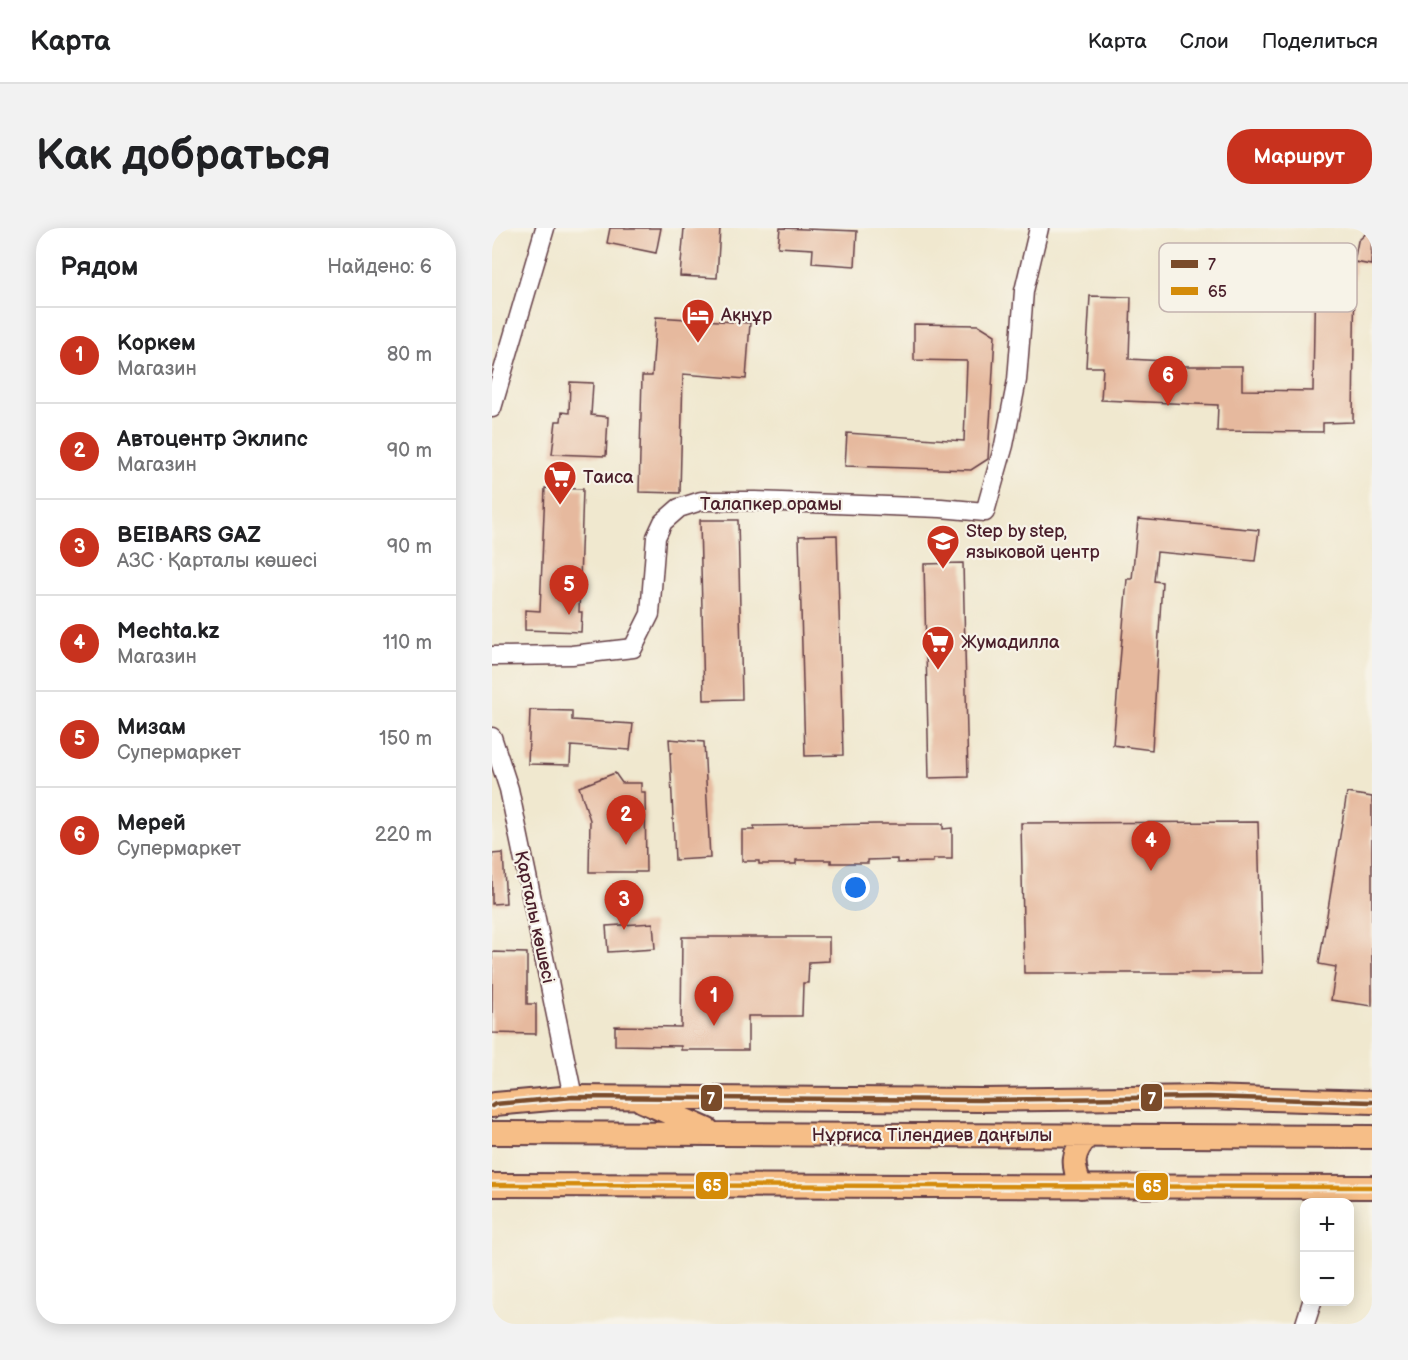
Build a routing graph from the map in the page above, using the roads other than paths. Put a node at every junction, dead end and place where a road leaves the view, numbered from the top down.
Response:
1 (545, 228) edge
2 (1039, 228) edge
3 (492, 408) edge
4 (492, 656) edge
5 (492, 737) edge
6 (573, 1097) junction
7 (632, 1097) junction
8 (1372, 1102) edge
9 (492, 1106) edge
10 (492, 1133) edge
11 (718, 1134) junction
12 (1088, 1136) junction
13 (1372, 1137) edge
14 (492, 1185) edge
15 (1081, 1186) junction
16 (1372, 1187) edge
17 (1345, 1195) edge
18 (1311, 1306) edge
19 (1305, 1324) edge

1 - 3 street
2 - 4 street, Талапкер орамы
5 - 6 street, Қарталы көшесі
6 - 7 main road
6 - 9 main road
7 - 8 main road
7 - 11 main road
10 - 11 main road, Нұрғиса Тілендиев даңғылы
11 - 12 main road, Нұрғиса Тілендиев даңғылы
12 - 13 main road, Нұрғиса Тілендиев даңғылы
12 - 15 main road
14 - 15 main road
15 - 17 main road
16 - 17 main road
18 - 19 street

